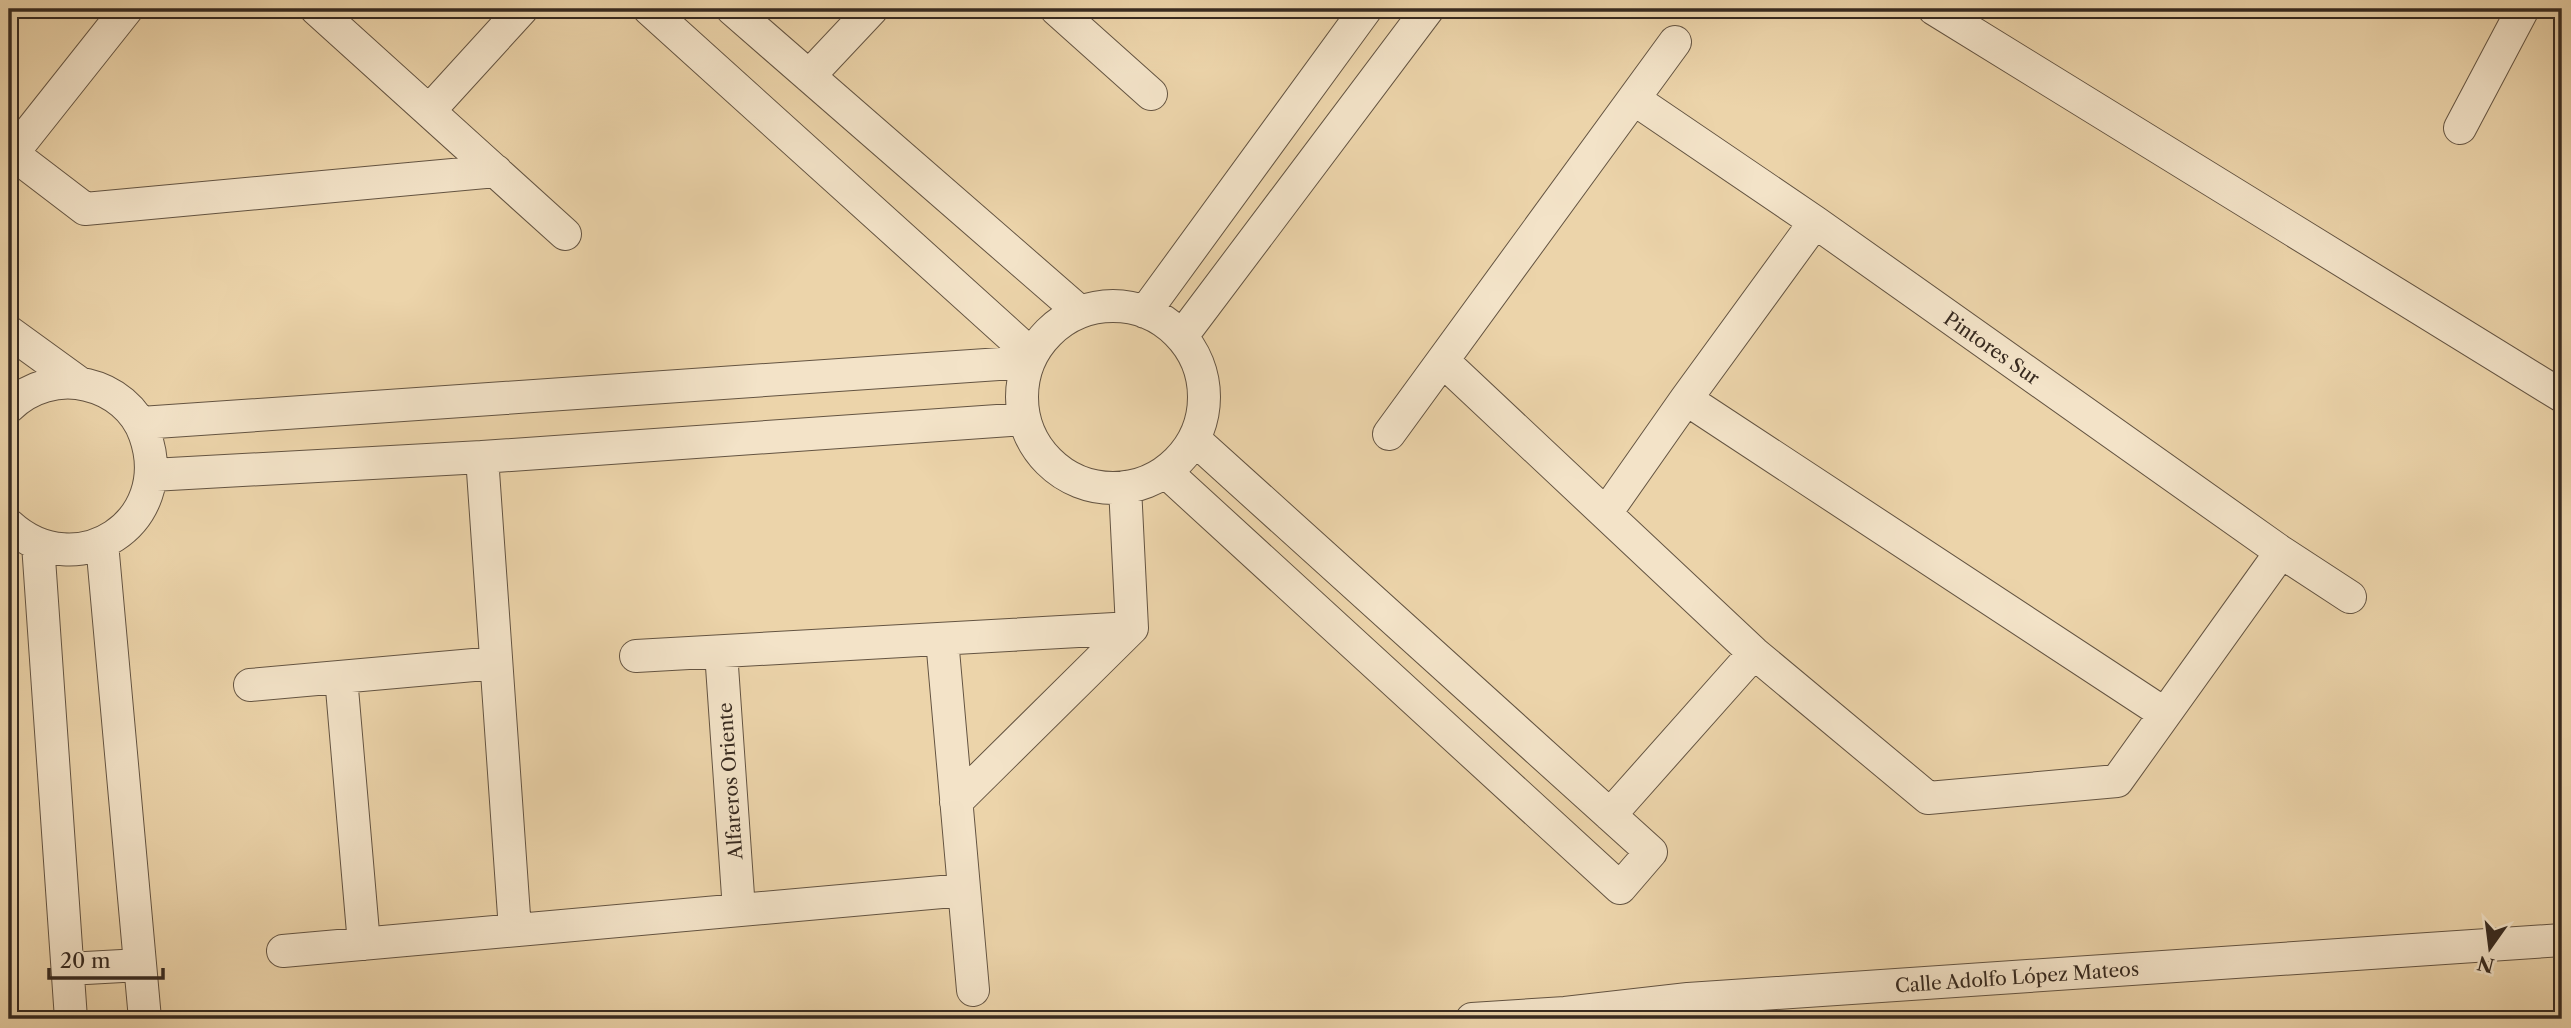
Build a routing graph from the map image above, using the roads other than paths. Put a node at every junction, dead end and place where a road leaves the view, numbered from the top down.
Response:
1 (127, 9) edge
2 (316, 9) edge
3 (523, 9) edge
4 (649, 9) edge
5 (732, 9) edge
6 (872, 9) edge
7 (1366, 9) edge
8 (1428, 9) edge
9 (1934, 9) edge
10 (2523, 9) edge
11 (1075, 15) edge
12 (1675, 42) dead end
13 (809, 76) junction
14 (1151, 94) dead end
15 (1634, 99) junction
16 (429, 111) junction
17 (2460, 128) dead end
18 (10, 153) edge
19 (496, 171) junction
20 (1815, 222) junction
21 (565, 234) dead end
22 (1080, 312) junction
23 (1145, 312) junction
24 (9, 332) edge
25 (1182, 336) junction
26 (1030, 359) junction
27 (1443, 361) junction
28 (78, 382) junction
29 (2562, 396) edge
30 (1686, 399) junction
31 (9, 407) edge
32 (1024, 419) junction
33 (141, 423) junction
34 (1389, 434) dead end
35 (1195, 439) junction
36 (482, 457) junction
37 (1166, 472) junction
38 (152, 475) junction
39 (1125, 487) junction
40 (1606, 513) junction
41 (9, 525) edge
42 (102, 543) junction
43 (38, 544) junction
44 (2281, 552) junction
45 (2350, 597) dead end
46 (1132, 628) junction
47 (942, 639) junction
48 (721, 652) junction
49 (1754, 653) junction
50 (636, 656) dead end
51 (496, 663) junction
52 (341, 677) junction
53 (250, 685) dead end
54 (2165, 714) junction
55 (956, 802) junction
56 (1610, 815) junction
57 (964, 890) junction
58 (739, 910) junction
59 (515, 930) junction
60 (2562, 940) edge
61 (364, 944) junction
62 (283, 951) dead end
63 (140, 965) junction
64 (68, 969) junction
65 (973, 990) dead end
66 (1597, 1014) edge
67 (71, 1019) edge
68 (145, 1019) edge
69 (1472, 1019) edge

1 - 18 street
2 - 16 street
3 - 16 street
4 - 26 street
5 - 13 street
6 - 13 street
7 - 23 street
8 - 25 street
9 - 29 street
10 - 17 street
11 - 14 street
12 - 15 street
13 - 22 street
15 - 20 street, Pintores Sur
15 - 27 street
16 - 19 street
18 - 19 street
19 - 21 street
20 - 30 street
20 - 44 street, Pintores Sur
22 - 23 street
22 - 26 street
23 - 25 street
24 - 28 street
25 - 35 street
26 - 32 street
26 - 33 street
27 - 34 street
27 - 40 street
28 - 31 street
28 - 33 street
30 - 40 street
30 - 54 street
32 - 36 street
32 - 39 street
33 - 38 street
35 - 37 street
35 - 56 street
36 - 38 street
36 - 51 street
37 - 39 street
37 - 56 street
38 - 42 street
39 - 46 street
40 - 49 street
41 - 43 street
42 - 43 street
42 - 63 street
43 - 64 street
44 - 45 street, Pintores Sur
44 - 54 street
46 - 47 street
46 - 55 street
47 - 48 street
47 - 55 street
48 - 50 street
48 - 58 street, Alfareros Oriente
49 - 54 street
49 - 56 street
51 - 52 street
51 - 59 street
52 - 53 street
52 - 61 street
55 - 57 street
57 - 58 street
57 - 65 street
58 - 59 street
59 - 61 street
60 - 66 street, Calle Adolfo López Mateos
61 - 62 street
63 - 64 street
63 - 68 street
64 - 67 street
66 - 69 street, Calle Adolfo López Mateos

